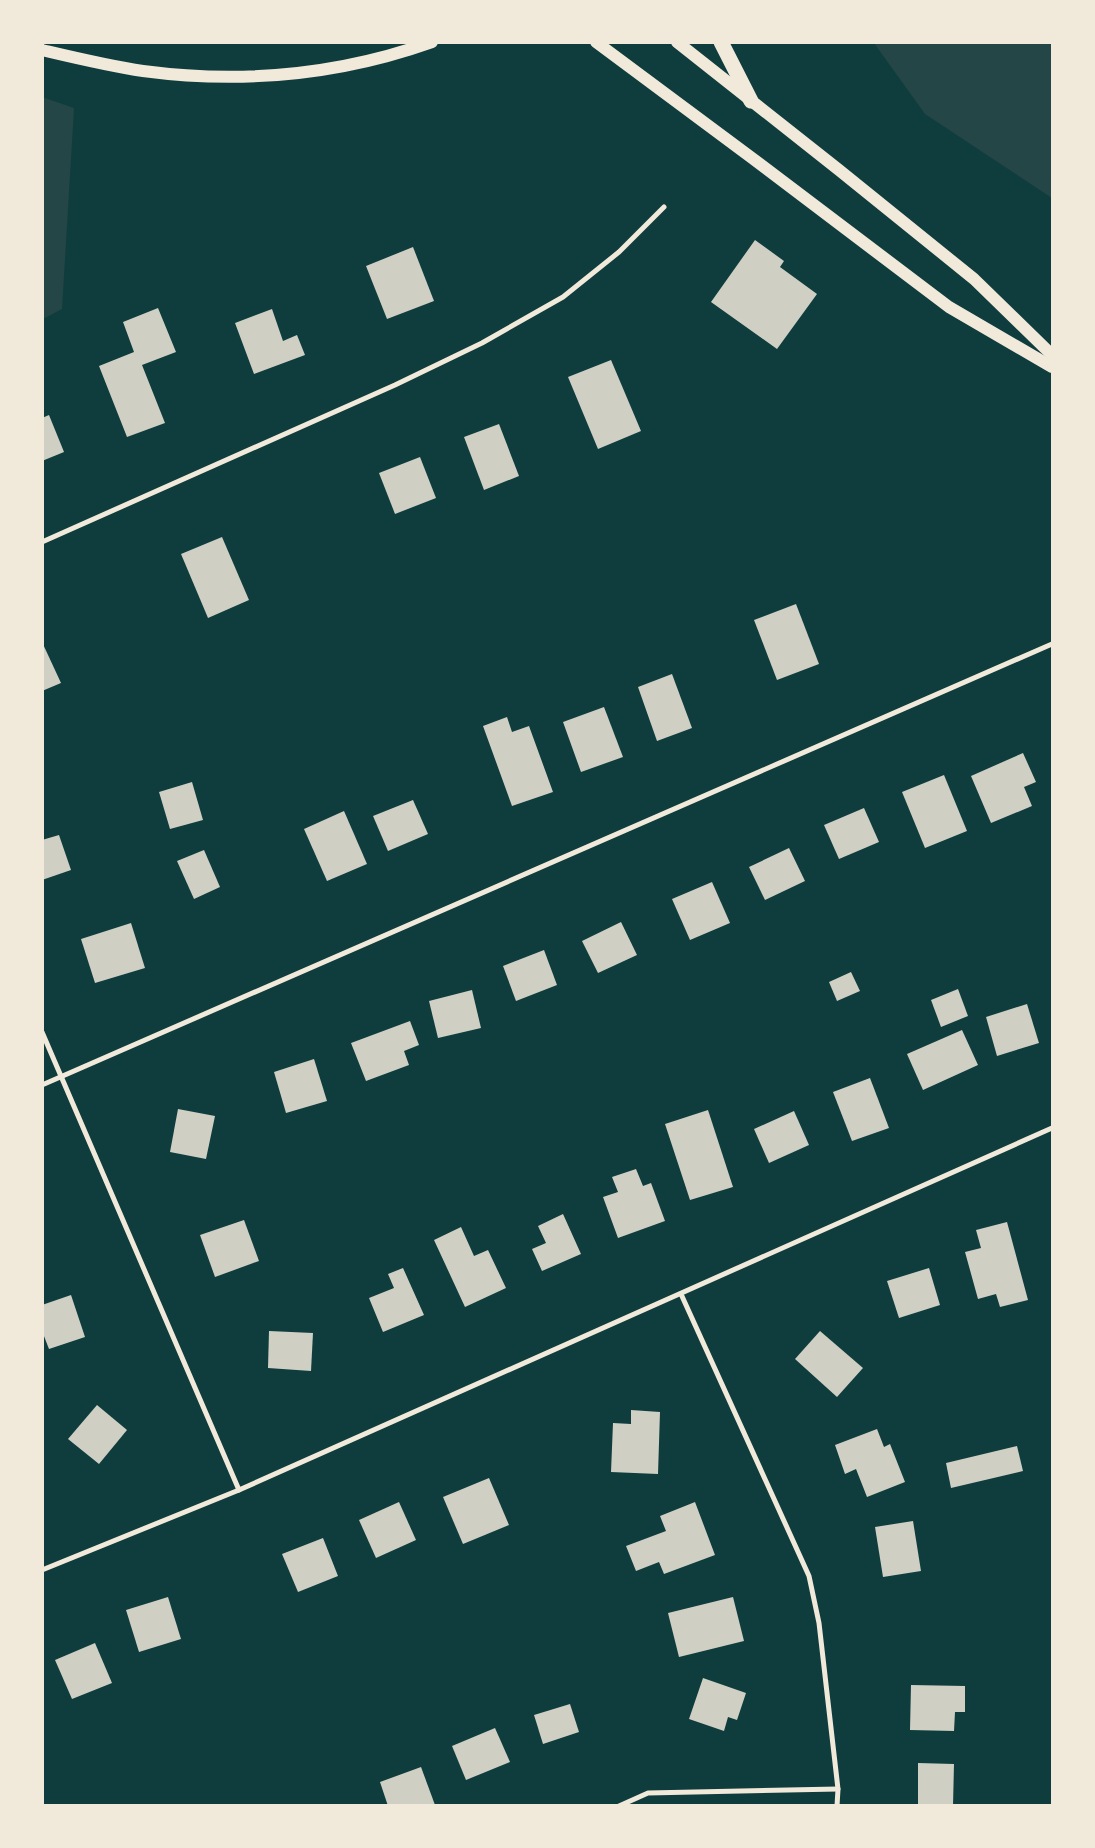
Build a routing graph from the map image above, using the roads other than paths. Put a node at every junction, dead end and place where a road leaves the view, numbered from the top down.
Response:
1 (432, 42) edge
2 (596, 42) edge
3 (677, 42) edge
4 (720, 42) edge
5 (42, 50) edge
6 (751, 101) junction
7 (664, 207) dead end
8 (1052, 355) edge
9 (1052, 368) edge
10 (42, 542) edge
11 (1052, 644) edge
12 (42, 1032) edge
13 (62, 1076) junction
14 (42, 1085) edge
15 (1052, 1128) edge
16 (680, 1294) junction
17 (239, 1490) junction
18 (42, 1570) edge
19 (838, 1789) junction
20 (619, 1806) edge
21 (837, 1806) edge

1 - 5 main road
2 - 9 main road
3 - 6 main road
4 - 6 highway
6 - 8 main road
7 - 10 street
11 - 13 street
12 - 13 street
13 - 14 street
13 - 17 street
15 - 16 street
16 - 17 street
16 - 19 street
17 - 18 street
19 - 20 street
19 - 21 street

